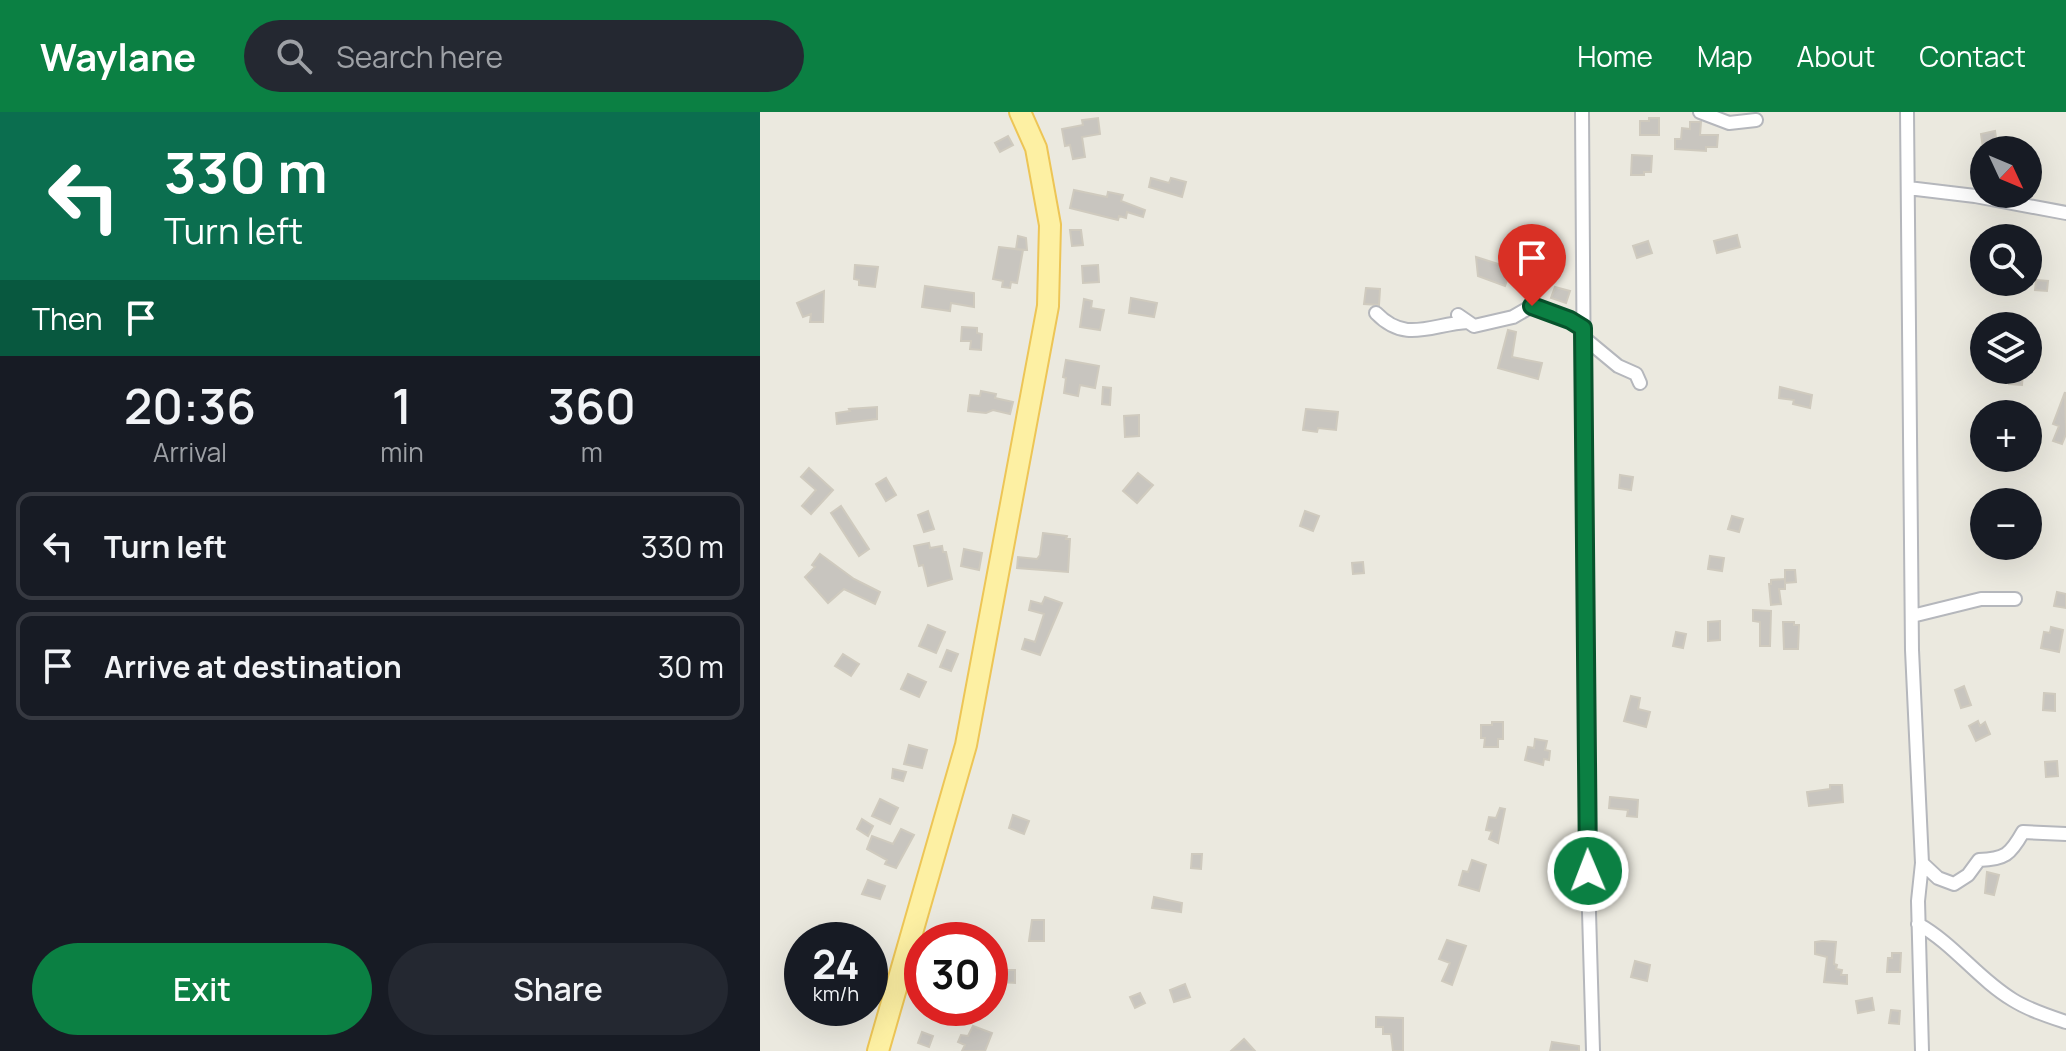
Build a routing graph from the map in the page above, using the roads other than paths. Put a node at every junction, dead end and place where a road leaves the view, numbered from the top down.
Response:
1 (1020, 112) edge
2 (1582, 112) edge
3 (1700, 112) edge
4 (1907, 112) edge
5 (1756, 120) dead end
6 (1908, 188) junction
7 (2066, 213) edge
8 (1376, 313) dead end
9 (1583, 332) junction
10 (1640, 383) dead end
11 (2015, 599) dead end
12 (1912, 616) junction
13 (2064, 837) edge
14 (1922, 863) junction
15 (1918, 924) junction
16 (2066, 1022) edge
17 (878, 1051) edge
18 (1593, 1051) edge
19 (1922, 1051) edge

1 - 17 main road
2 - 9 street
3 - 5 street
4 - 6 street
6 - 7 street
6 - 12 street
8 - 9 street
9 - 10 street
9 - 18 street
11 - 12 street
12 - 14 street
13 - 14 street
14 - 15 street
15 - 16 street
15 - 19 street

